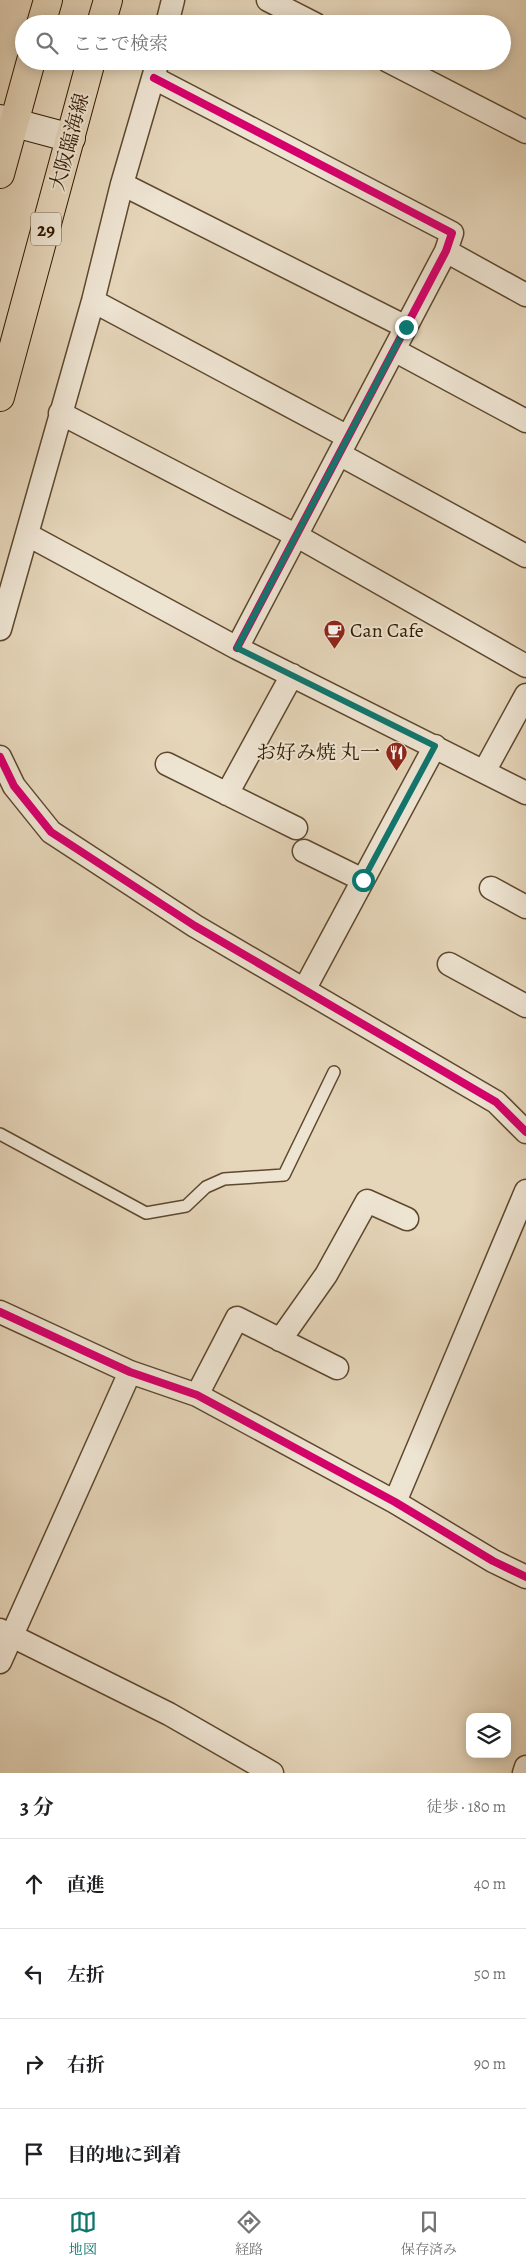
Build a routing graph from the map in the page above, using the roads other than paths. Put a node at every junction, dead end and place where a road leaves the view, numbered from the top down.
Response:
1 (48, 0) edge
2 (108, 0) edge
3 (173, 0) edge
4 (268, 0) edge
5 (44, 15) edge
6 (104, 15) edge
7 (169, 15) edge
8 (297, 15) edge
9 (27, 70) edge
10 (89, 70) edge
11 (156, 70) edge
12 (405, 70) edge
13 (7, 121) edge
14 (526, 132) edge
15 (71, 138) junction
16 (0, 174) edge
17 (122, 184) junction
18 (446, 251) junction
19 (526, 295) edge
20 (92, 301) junction
21 (406, 327) junction
22 (394, 350) junction
23 (0, 397) edge
24 (60, 413) junction
25 (526, 421) edge
26 (344, 446) junction
27 (28, 535) junction
28 (296, 536) junction
29 (526, 556) edge
30 (0, 629) edge
31 (237, 648) junction
32 (526, 666) edge
33 (292, 675) junction
34 (526, 695) edge
35 (435, 746) junction
36 (0, 758) edge
37 (167, 764) dead end
38 (485, 770) junction
39 (526, 793) edge
40 (227, 794) junction
41 (296, 828) dead end
42 (304, 851) dead end
43 (363, 880) junction
44 (491, 888) dead end
45 (526, 907) edge
46 (449, 964) dead end
47 (304, 990) junction
48 (526, 1006) edge
49 (334, 1072) dead end
50 (526, 1132) edge
51 (0, 1134) edge
52 (526, 1191) edge
53 (408, 1219) dead end
54 (0, 1312) edge
55 (280, 1340) junction
56 (337, 1368) dead end
57 (130, 1372) junction
58 (197, 1395) junction
59 (396, 1502) junction
60 (526, 1577) edge
61 (6, 1632) edge
62 (0, 1662) edge
63 (526, 1767) edge
64 (272, 1773) edge
65 (524, 1773) edge

1 - 5 main road
2 - 6 main road
3 - 7 street
4 - 8 street
9 - 13 main road
10 - 15 main road, 大阪臨海線 / 29
11 - 17 street
11 - 18 street
12 - 14 street
13 - 15 street
13 - 16 main road
15 - 23 main road, 大阪臨海線 / 29
17 - 20 street
17 - 21 street
18 - 19 street
18 - 21 street
20 - 24 street
20 - 26 street
21 - 22 street
22 - 25 street
22 - 26 street
24 - 27 street
24 - 28 street
26 - 28 street
26 - 29 street
27 - 30 street
27 - 31 street
28 - 31 street
28 - 32 street
31 - 33 street
33 - 35 street
33 - 40 street
34 - 38 street
35 - 38 street
35 - 43 street
36 - 47 street
37 - 40 street
38 - 39 street
40 - 41 street
42 - 43 street
43 - 47 street
44 - 45 street
46 - 48 street
47 - 50 street
49 - 51 lane
52 - 59 street
53 - 55 street
54 - 57 street
55 - 56 street
55 - 58 street
57 - 58 street
57 - 61 street
58 - 59 street
59 - 60 street
61 - 62 street
61 - 64 street
63 - 65 street

